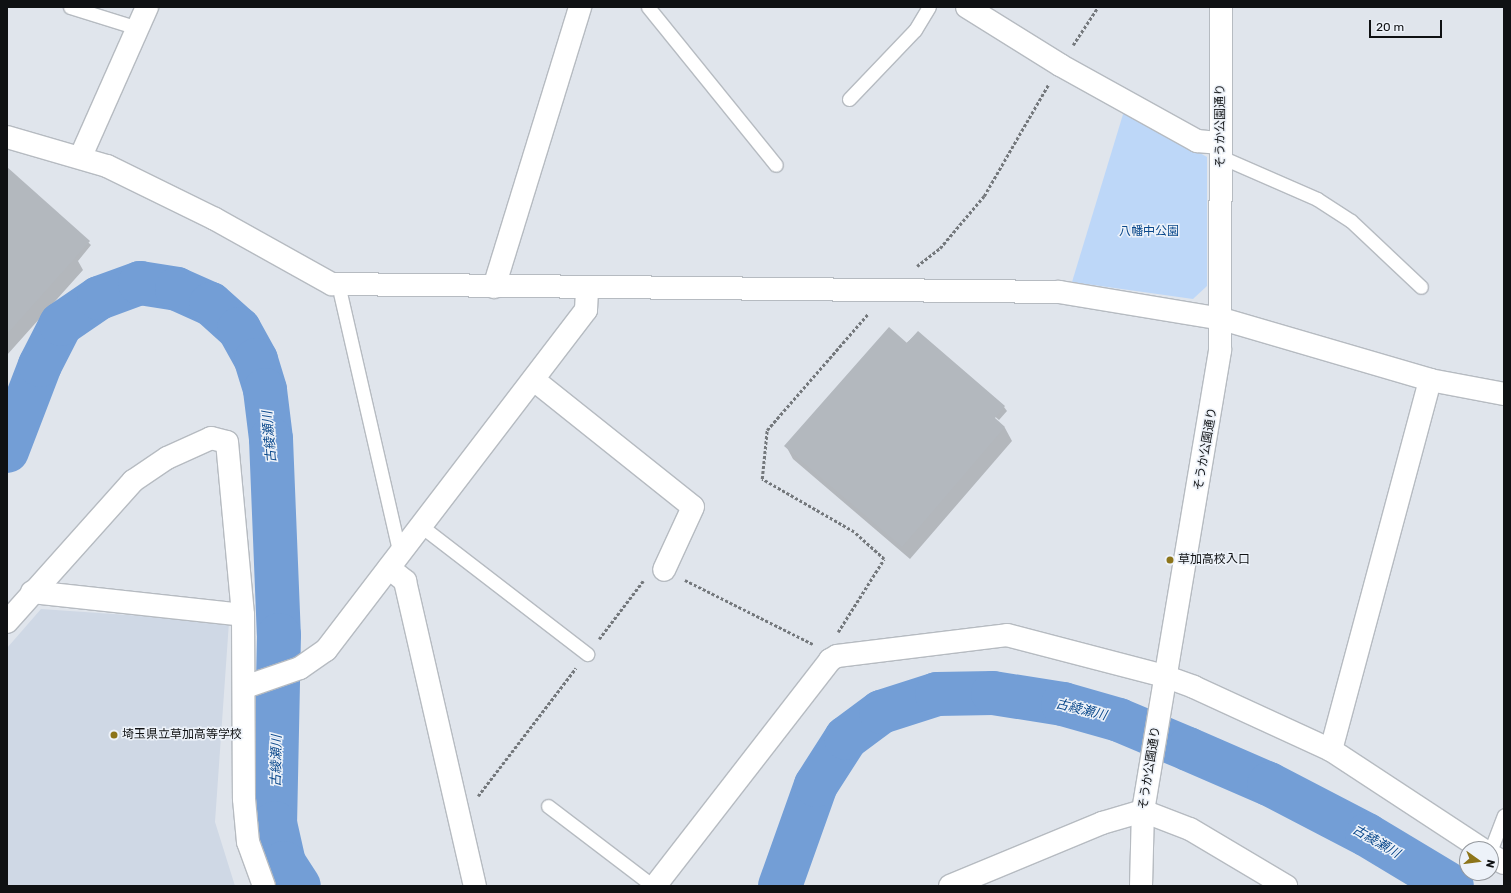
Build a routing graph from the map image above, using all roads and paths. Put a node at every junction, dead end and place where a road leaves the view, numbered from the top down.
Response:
1 (70, 7) edge
2 (147, 7) edge
3 (580, 7) edge
4 (648, 7) edge
5 (929, 7) edge
6 (967, 7) edge
7 (1098, 7) edge
8 (1221, 7) edge
9 (138, 28) junction
10 (1060, 65) junction
11 (849, 99) dead end
12 (7, 137) edge
13 (1221, 150) junction
14 (81, 156) junction
15 (776, 165) dead end
16 (338, 284) junction
17 (494, 287) junction
18 (1421, 287) dead end
19 (587, 288) junction
20 (889, 290) junction
21 (1222, 319) junction
22 (534, 380) junction
23 (1430, 380) junction
24 (1504, 394) edge
25 (421, 526) junction
26 (394, 561) junction
27 (664, 570) junction
28 (32, 592) junction
29 (243, 615) junction
30 (7, 622) edge
31 (831, 653) junction
32 (587, 654) junction
33 (1163, 685) junction
34 (251, 686) junction
35 (1331, 750) junction
36 (548, 806) dead end
37 (1143, 811) junction
38 (1504, 815) edge
39 (459, 821) junction
40 (1470, 841) edge
41 (1494, 841) edge
42 (264, 886) edge
43 (475, 886) edge
44 (654, 886) edge
45 (950, 886) edge
46 (1141, 886) edge
47 (1286, 886) edge

1 - 9 lane
2 - 9 street
3 - 17 street
4 - 15 lane
5 - 11 lane
6 - 10 street
7 - 10 path
8 - 13 street, そうか公園通り
9 - 14 street
10 - 13 street
10 - 20 path
12 - 14 street
13 - 18 lane
13 - 21 street, そうか公園通り
14 - 16 street
16 - 17 street
16 - 26 lane
17 - 19 street
19 - 20 street
19 - 22 street
20 - 21 street
20 - 31 path
21 - 23 street
21 - 33 street, そうか公園通り
22 - 25 street
22 - 27 street
23 - 24 street
23 - 35 street
25 - 26 street
25 - 32 lane
26 - 34 street
26 - 39 street
27 - 31 path
27 - 32 path
28 - 29 street
28 - 29 street
28 - 30 street
29 - 34 street
31 - 33 street
31 - 44 street
32 - 39 path
33 - 35 street
33 - 37 street, そうか公園通り
34 - 42 street
35 - 40 street
36 - 44 lane
37 - 45 street
37 - 46 street, そうか公園通り
37 - 47 street
38 - 41 lane
39 - 43 street

